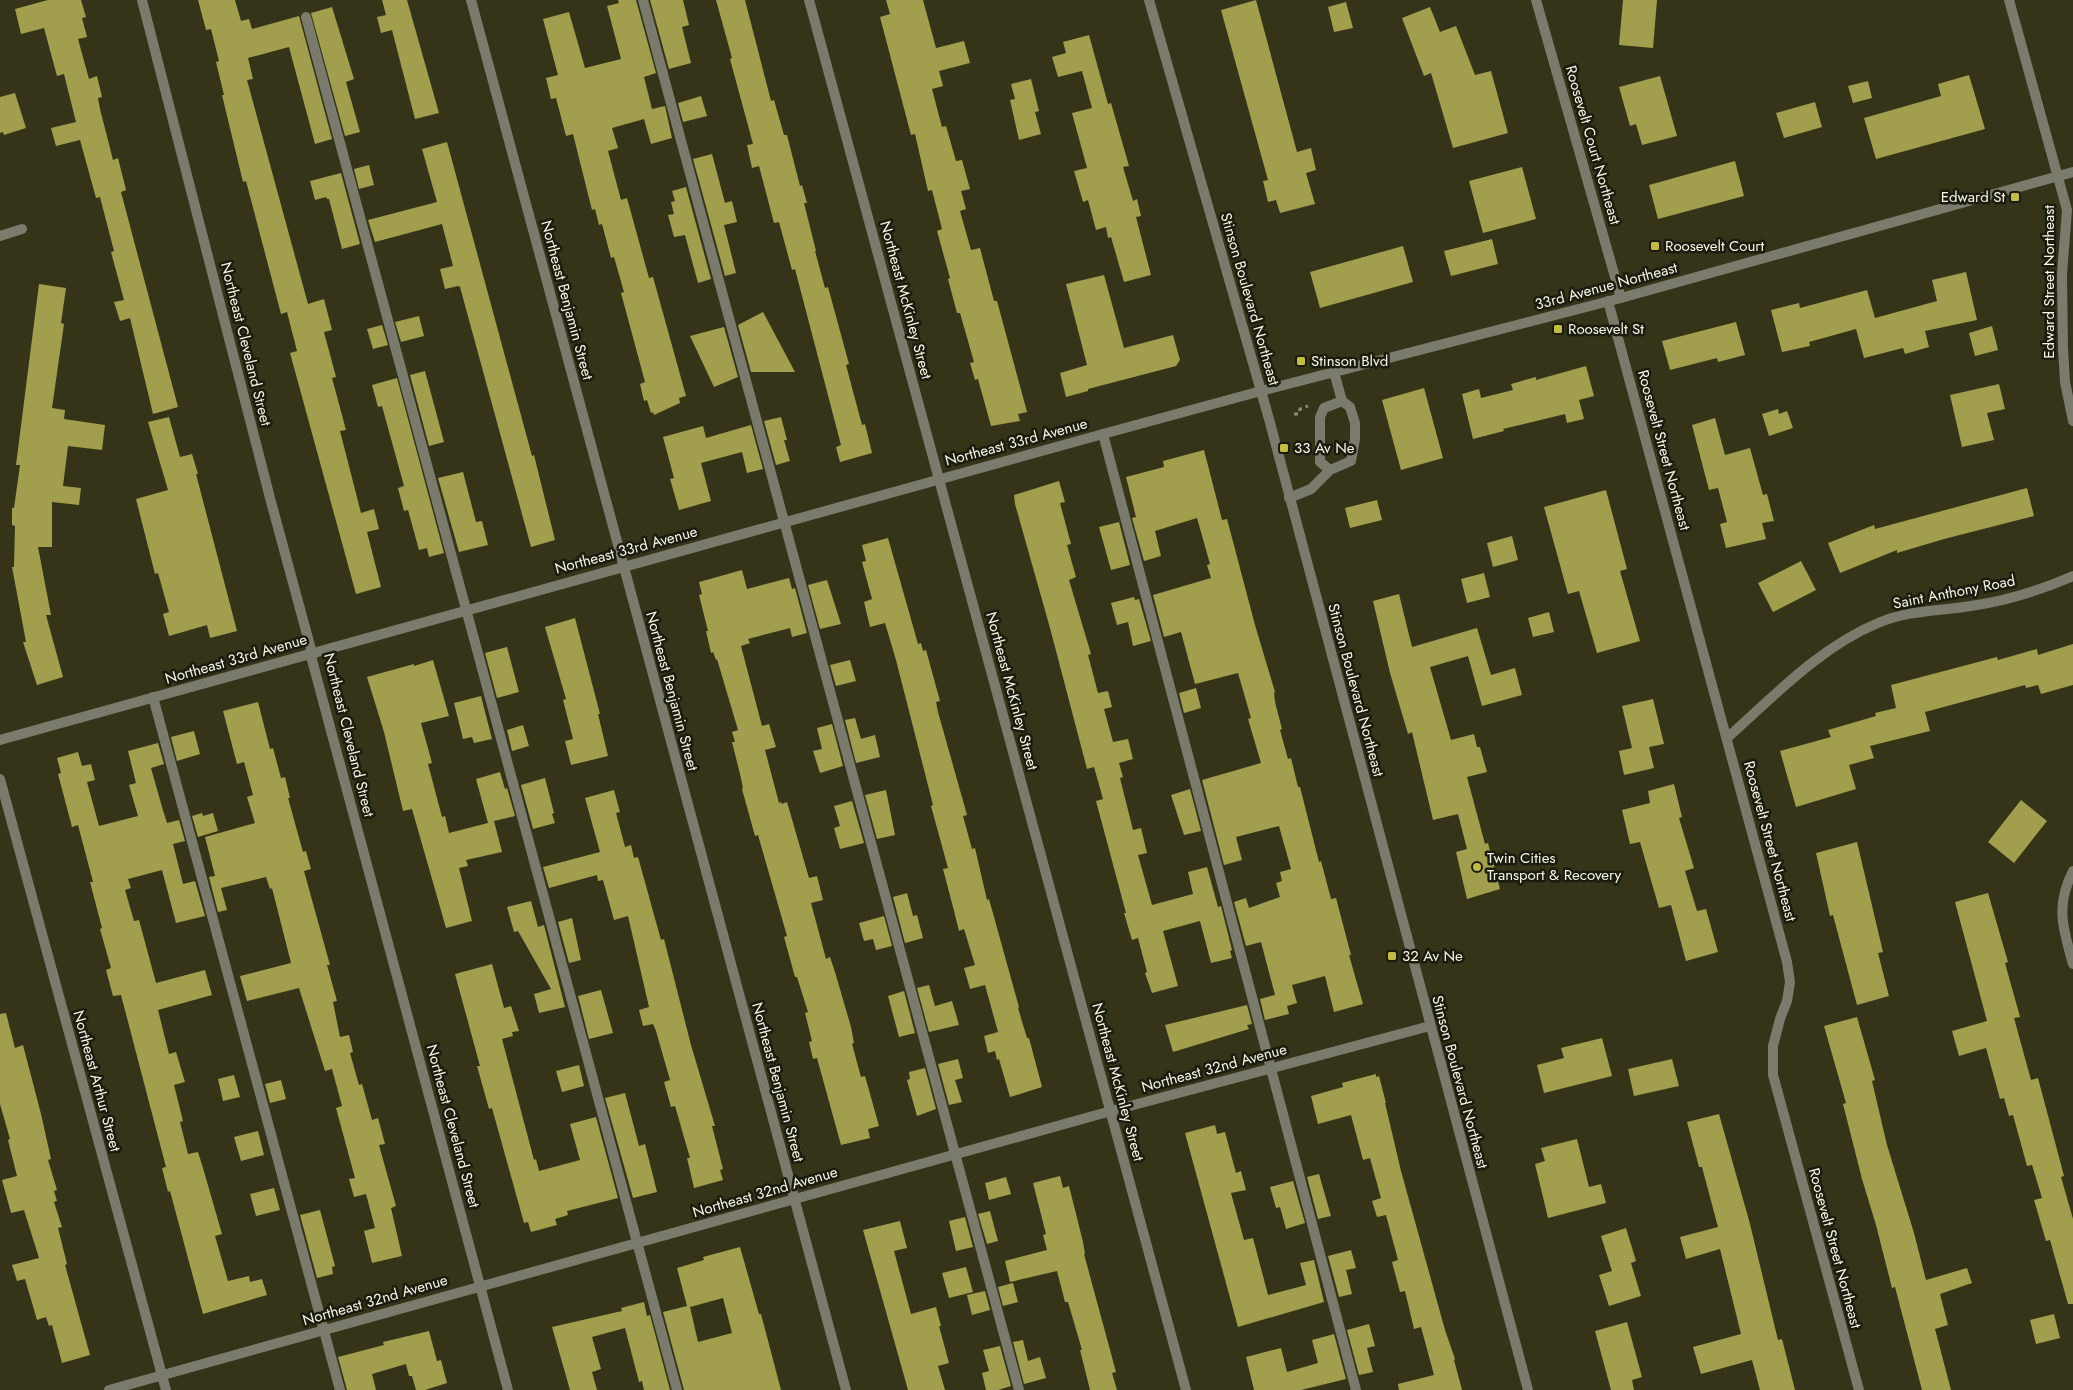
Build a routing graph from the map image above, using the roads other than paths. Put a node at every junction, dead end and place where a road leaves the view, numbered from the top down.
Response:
1 (142, 0) edge
2 (471, 0) edge
3 (644, 0) edge
4 (809, 0) edge
5 (1149, 0) edge
6 (1536, 0) edge
7 (2009, 0) edge
8 (306, 17) dead end
9 (2073, 172) edge
10 (2058, 176) junction
11 (22, 229) dead end
12 (0, 236) edge
13 (1621, 298) junction
14 (1608, 301) junction
15 (1334, 372) junction
16 (1261, 391) junction
17 (1342, 401) junction
18 (2073, 421) edge
19 (1103, 434) junction
20 (1330, 470) junction
21 (940, 479) junction
22 (1289, 498) junction
23 (783, 522) junction
24 (623, 567) junction
25 (2073, 576) edge
26 (467, 610) junction
27 (312, 653) junction
28 (153, 697) junction
29 (1727, 738) junction
30 (0, 740) edge
31 (0, 779) edge
32 (2073, 871) edge
33 (2073, 964) edge
34 (1430, 1026) junction
35 (1269, 1069) junction
36 (1111, 1111) junction
37 (956, 1154) junction
38 (794, 1199) junction
39 (638, 1243) junction
40 (481, 1286) junction
41 (324, 1330) junction
42 (162, 1375) junction
43 (109, 1390) edge
44 (166, 1390) edge
45 (340, 1390) edge
46 (508, 1390) edge
47 (677, 1390) edge
48 (846, 1390) edge
49 (1019, 1390) edge
50 (1186, 1390) edge
51 (1356, 1390) edge
52 (1528, 1390) edge
53 (1859, 1390) edge

1 - 27 street, Northeast Cleveland Street
2 - 24 street, Northeast Benjamin Street
3 - 23 street
4 - 21 street, Northeast McKinley Street
5 - 16 street, Stinson Boulevard Northeast
6 - 13 street, Roosevelt Court Northeast
7 - 10 street, Edward Street Northeast
8 - 26 street
9 - 10 street, 33rd Avenue Northeast
10 - 13 street, 33rd Avenue Northeast
10 - 18 street, Edward Street Northeast
11 - 12 street
13 - 14 street, 33rd Avenue Northeast
14 - 15 street, 33rd Avenue Northeast
14 - 29 street, Roosevelt Street Northeast
15 - 16 street, 33rd Avenue Northeast
15 - 17 street
16 - 19 street, Northeast 33rd Avenue
16 - 22 street, Stinson Boulevard Northeast
17 - 20 street
17 - 20 street
19 - 21 street, Northeast 33rd Avenue
19 - 35 street
20 - 22 street
21 - 23 street, Northeast 33rd Avenue
21 - 36 street, Northeast McKinley Street
22 - 34 street, Stinson Boulevard Northeast
23 - 24 street, Northeast 33rd Avenue
23 - 37 street
24 - 26 street, Northeast 33rd Avenue
24 - 38 street, Northeast Benjamin Street
25 - 29 street, Saint Anthony Road
26 - 27 street, Northeast 33rd Avenue
26 - 39 street
27 - 28 street, Northeast 33rd Avenue
27 - 40 street, Northeast Cleveland Street
28 - 30 street, Northeast 33rd Avenue
28 - 41 street
29 - 53 street, Roosevelt Street Northeast
31 - 42 street, Northeast Arthur Street
32 - 33 street
34 - 35 street, Northeast 32nd Avenue
34 - 52 street, Stinson Boulevard Northeast
35 - 36 street, Northeast 32nd Avenue
35 - 51 street
36 - 37 street, Northeast 32nd Avenue
36 - 50 street, Northeast McKinley Street
37 - 38 street, Northeast 32nd Avenue
37 - 49 street
38 - 39 street, Northeast 32nd Avenue
38 - 48 street, Northeast Benjamin Street
39 - 40 street, Northeast 32nd Avenue
39 - 47 street
40 - 41 street, Northeast 32nd Avenue
40 - 46 street, Northeast Cleveland Street
41 - 42 street, Northeast 32nd Avenue
41 - 45 street
42 - 43 street, Northeast 32nd Avenue
42 - 44 street, Northeast Arthur Street

